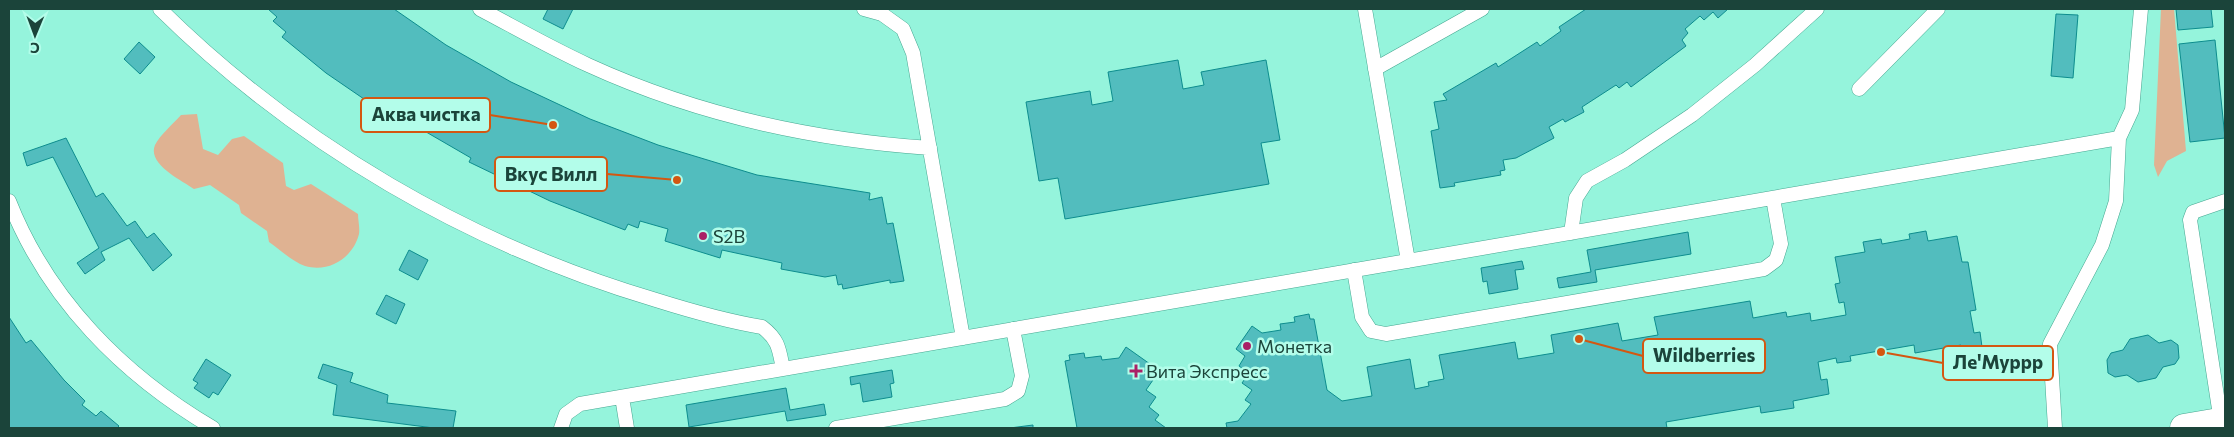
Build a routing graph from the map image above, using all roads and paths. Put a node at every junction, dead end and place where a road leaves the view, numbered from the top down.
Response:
1 (160, 9) edge
2 (480, 9) edge
3 (864, 9) edge
4 (1365, 9) edge
5 (1482, 9) edge
6 (1816, 9) edge
7 (1938, 9) edge
8 (2141, 9) edge
9 (1375, 69) junction
10 (1859, 89) dead end
11 (2119, 138) junction
12 (930, 148) junction
13 (1773, 198) junction
14 (9, 201) edge
15 (2225, 201) edge
16 (1571, 233) junction
17 (1408, 261) junction
18 (1354, 270) junction
19 (1014, 329) junction
20 (962, 338) junction
21 (783, 369) junction
22 (622, 397) junction
23 (2223, 422) edge
24 (213, 428) edge
25 (561, 428) edge
26 (627, 428) edge
27 (836, 428) edge
28 (2055, 428) edge
29 (2184, 428) edge

1 - 21 lane
2 - 12 lane
3 - 12 lane
4 - 9 lane
5 - 9 lane
6 - 16 lane
7 - 10 lane
8 - 11 lane
9 - 17 lane
11 - 13 lane
11 - 28 lane
12 - 20 lane
13 - 16 lane
13 - 18 lane
14 - 24 lane
15 - 23 lane
16 - 17 lane
17 - 18 lane
18 - 19 lane
19 - 20 lane
19 - 27 lane
20 - 21 lane
21 - 22 lane
22 - 25 lane
22 - 26 lane
23 - 29 main road

